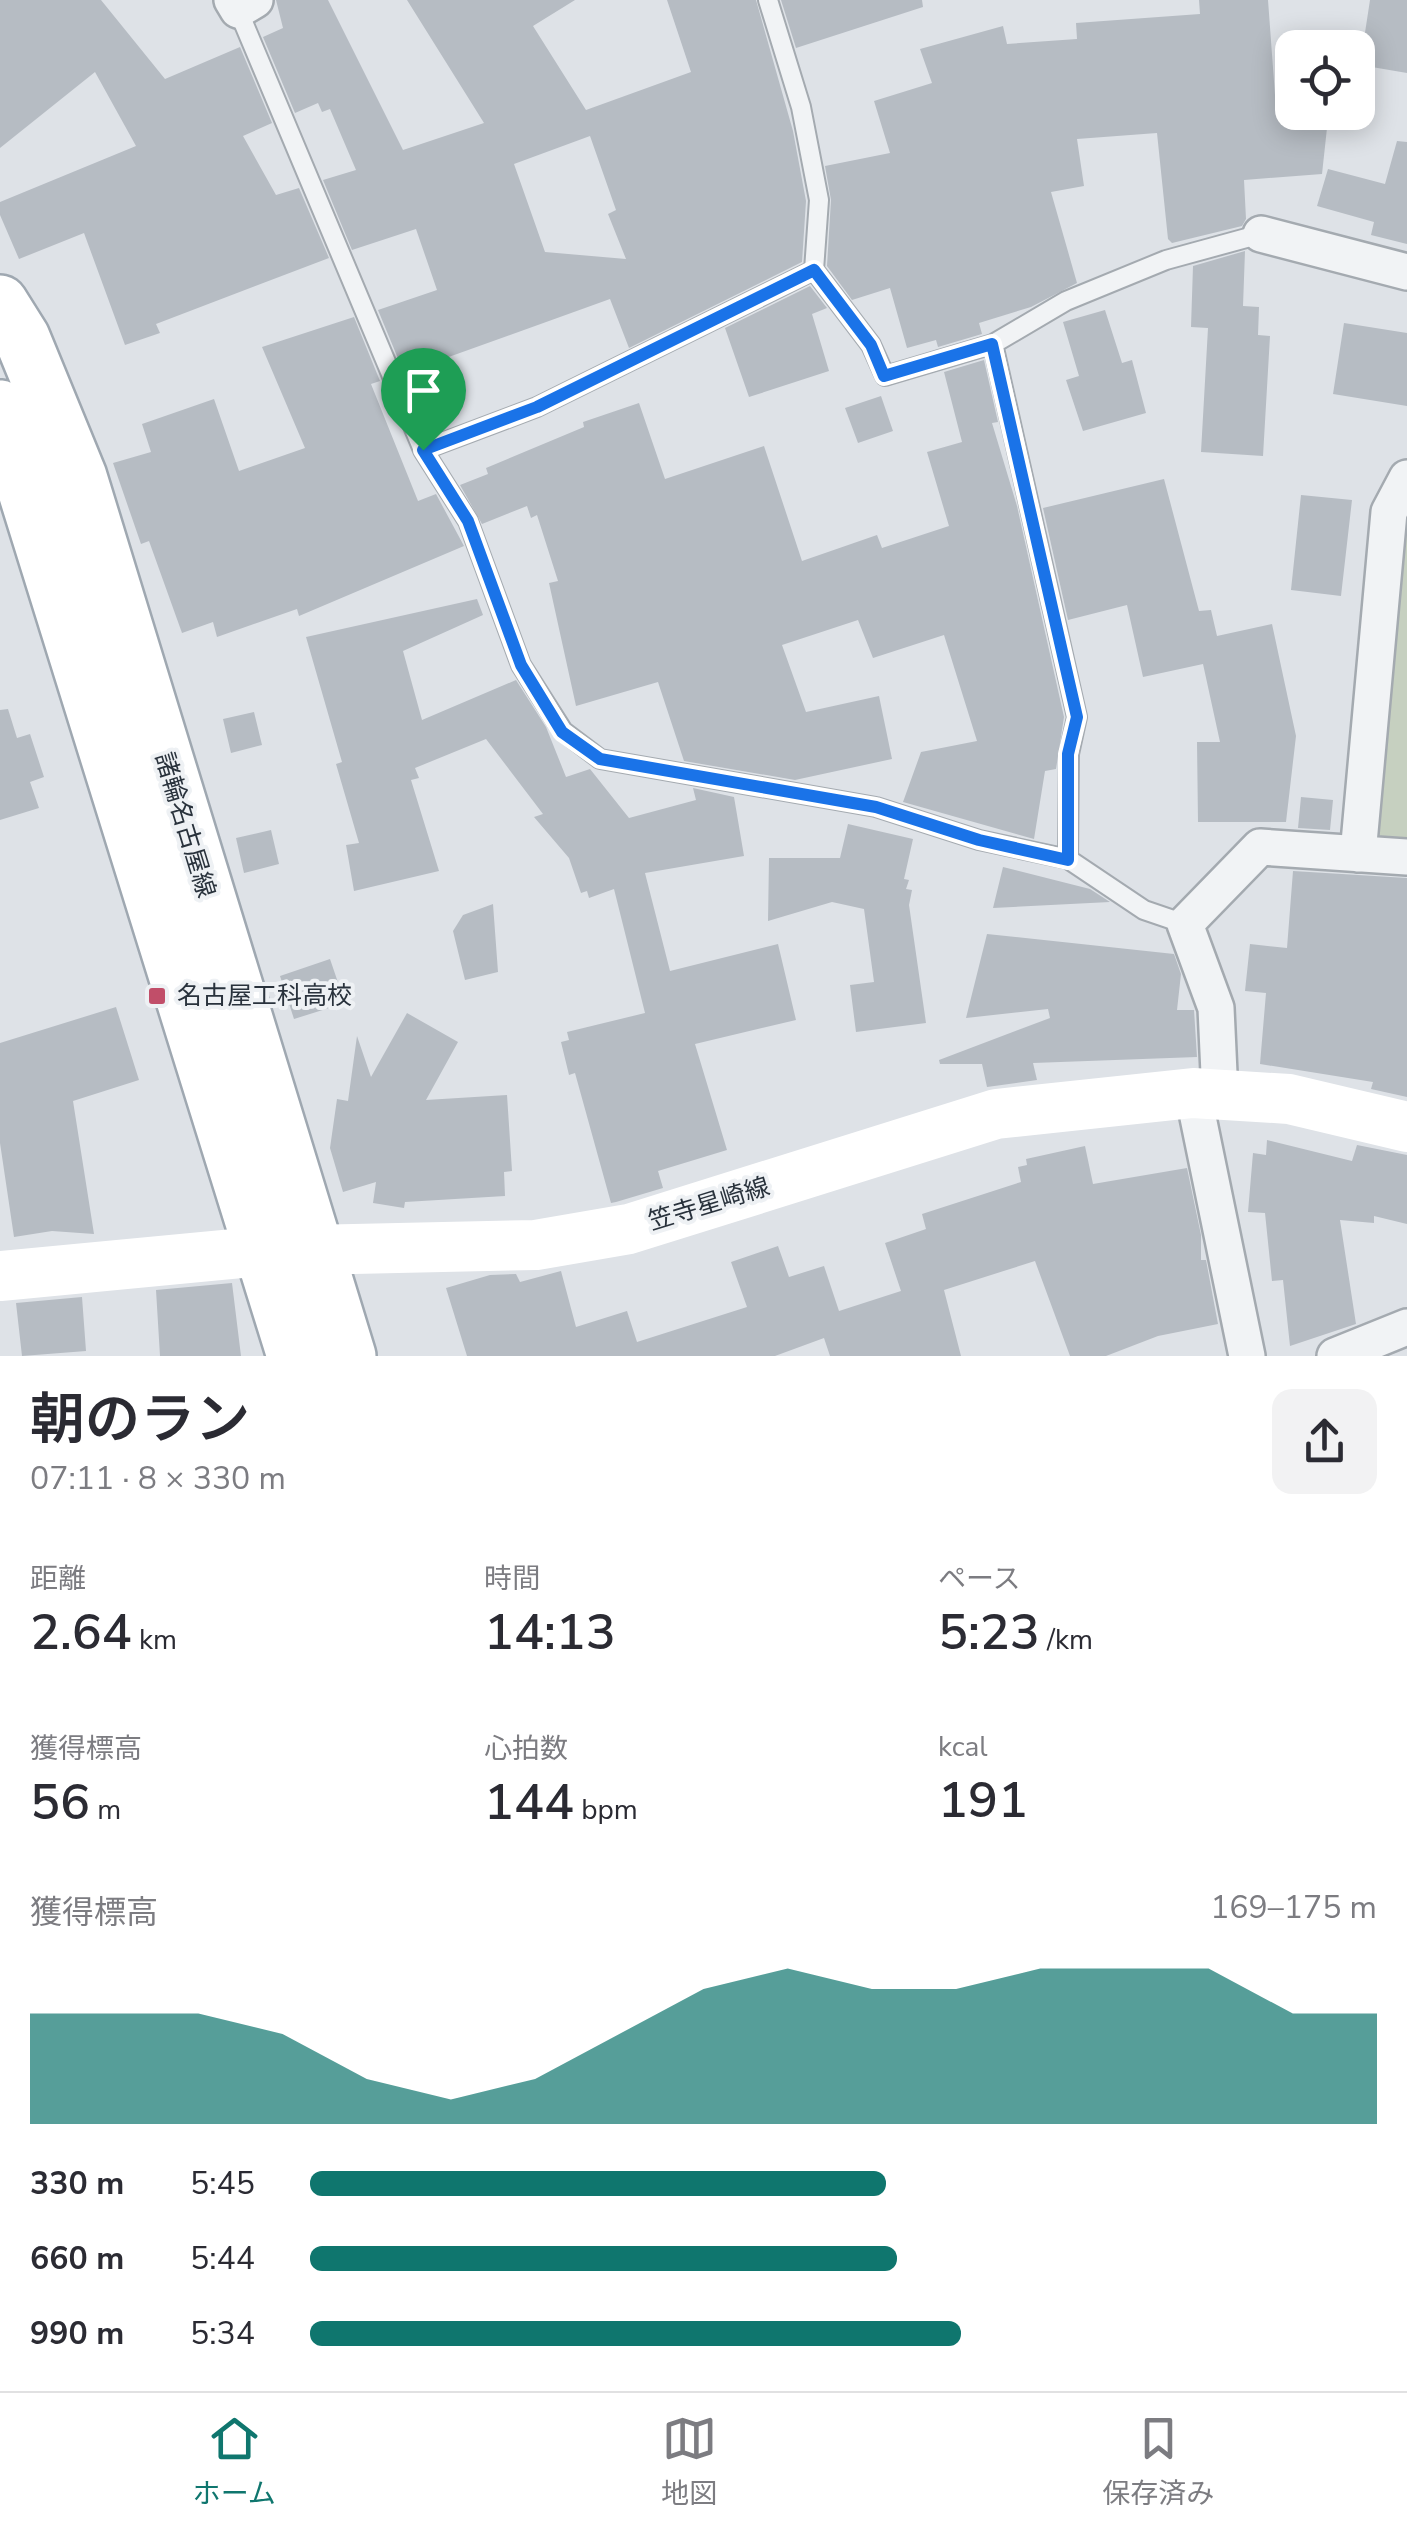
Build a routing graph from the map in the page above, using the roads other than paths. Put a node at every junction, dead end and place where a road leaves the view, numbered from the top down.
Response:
1 (768, 0) edge
2 (242, 3) edge
3 (1261, 234) joint
4 (814, 270) junction
5 (1407, 272) edge
6 (0, 303) edge
7 (992, 344) junction
8 (0, 408) edge
9 (423, 450) junction
10 (1407, 478) edge
11 (1398, 514) edge
12 (1358, 854) junction
13 (1407, 858) edge
14 (1068, 860) junction
15 (1185, 924) junction
16 (1206, 1094) junction
17 (1407, 1127) edge
18 (290, 1250) junction
19 (0, 1276) edge
20 (1407, 1327) edge
21 (296, 1356) edge
22 (348, 1356) edge
23 (1246, 1356) edge
24 (1335, 1356) edge

1 - 4 lane
2 - 9 lane
3 - 5 street
3 - 7 lane
4 - 7 lane
4 - 9 lane
6 - 18 main road, 諸輪名古屋線
7 - 14 lane
8 - 18 main road, 諸輪名古屋線
9 - 14 lane
10 - 11 street
11 - 12 street
12 - 13 street
12 - 15 street
14 - 15 lane
15 - 16 street
16 - 17 main road, 笠寺星崎線
16 - 18 main road, 笠寺星崎線
16 - 23 street
18 - 19 main road, 笠寺星崎線
18 - 21 main road, 諸輪名古屋線
18 - 22 main road, 諸輪名古屋線
20 - 24 street

